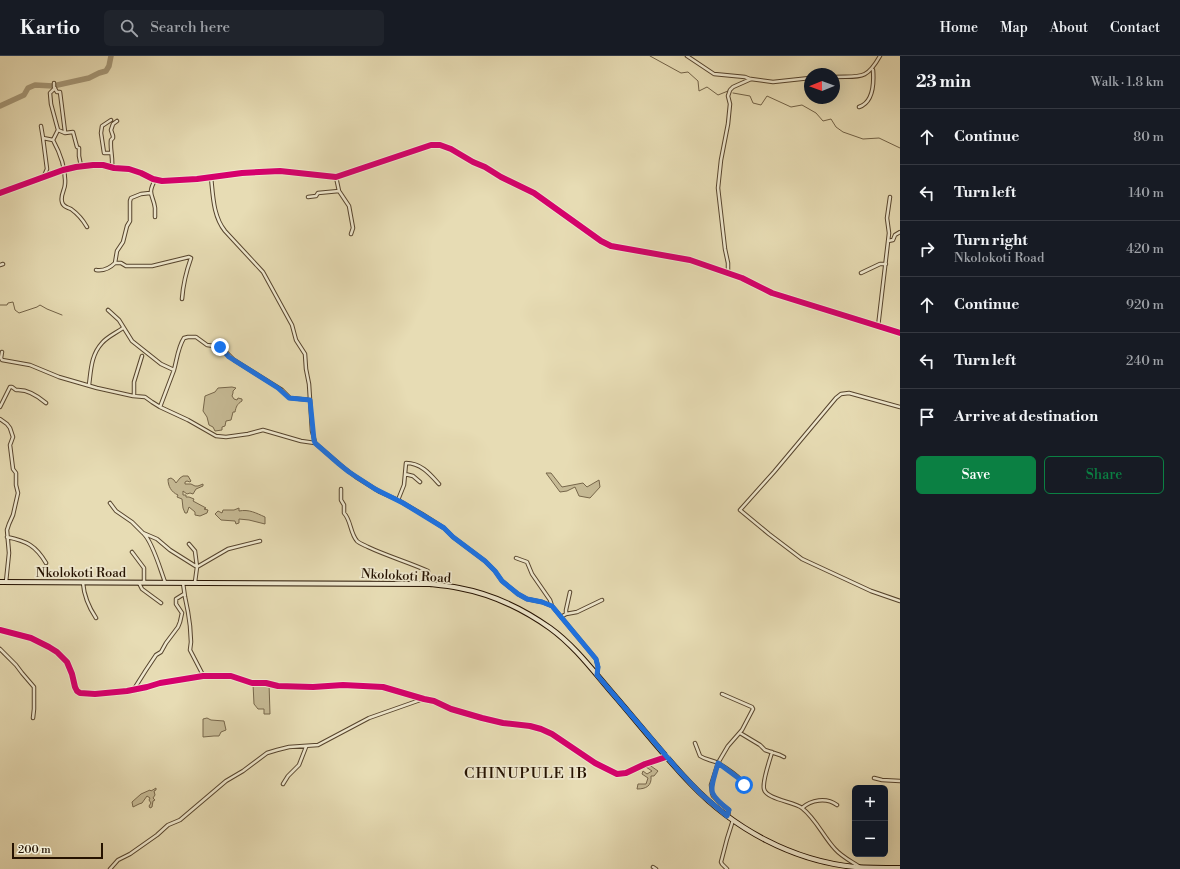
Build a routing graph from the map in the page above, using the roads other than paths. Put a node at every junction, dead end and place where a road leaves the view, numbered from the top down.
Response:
1 (687, 56) edge
2 (880, 56) edge
3 (873, 69) junction
4 (840, 77) edge
5 (751, 79) junction
6 (804, 79) edge
7 (859, 107) dead end
8 (111, 120) dead end
9 (117, 121) dead end
10 (41, 126) dead end
11 (58, 130) junction
12 (65, 132) junction
13 (43, 138) junction
14 (53, 140) junction
15 (110, 153) junction
16 (81, 166) junction
17 (112, 167) junction
18 (63, 170) junction
19 (43, 177) junction
20 (211, 177) junction
21 (336, 177) junction
22 (155, 180) junction
23 (339, 191) junction
24 (0, 193) edge
25 (150, 193) junction
26 (308, 197) dead end
27 (890, 197) dead end
28 (155, 217) dead end
29 (87, 228) dead end
30 (900, 232) edge
31 (351, 234) dead end
32 (888, 241) junction
33 (115, 263) junction
34 (886, 264) junction
35 (96, 270) dead end
36 (728, 273) junction
37 (861, 273) dead end
38 (182, 299) dead end
39 (108, 310) dead end
40 (878, 326) junction
41 (123, 328) junction
42 (900, 333) edge
43 (2, 352) dead end
44 (142, 356) dead end
45 (174, 370) junction
46 (89, 385) junction
47 (134, 396) junction
48 (310, 400) junction
49 (46, 403) dead end
50 (0, 407) edge
51 (900, 407) edge
52 (160, 408) junction
53 (0, 419) edge
54 (315, 443) junction
55 (405, 474) junction
56 (420, 482) dead end
57 (439, 484) dead end
58 (341, 490) dead end
59 (398, 500) junction
60 (110, 503) dead end
61 (143, 533) junction
62 (7, 537) junction
63 (260, 541) dead end
64 (189, 544) dead end
65 (132, 552) dead end
66 (516, 558) dead end
67 (46, 563) dead end
68 (196, 567) junction
69 (0, 582) edge
70 (6, 582) junction
71 (82, 582) junction
72 (142, 582) junction
73 (165, 582) junction
74 (183, 582) junction
75 (195, 582) junction
76 (430, 584) junction
77 (570, 592) dead end
78 (184, 594) junction
79 (602, 600) dead end
80 (900, 601) edge
81 (160, 603) dead end
82 (552, 606) junction
83 (566, 614) junction
84 (561, 617) junction
85 (96, 618) dead end
86 (0, 630) edge
87 (0, 649) edge
88 (597, 675) junction
89 (203, 676) junction
90 (134, 690) junction
91 (722, 694) dead end
92 (424, 699) junction
93 (33, 718) dead end
94 (740, 733) junction
95 (695, 743) dead end
96 (306, 746) junction
97 (772, 752) junction
98 (666, 757) junction
99 (784, 757) dead end
100 (718, 763) junction
101 (874, 778) dead end
102 (900, 782) edge
103 (283, 784) dead end
104 (744, 785) dead end
105 (837, 805) dead end
106 (802, 808) junction
107 (727, 816) junction
108 (733, 820) junction
109 (832, 863) junction
110 (857, 867) edge
111 (900, 868) edge
112 (110, 869) edge
113 (727, 869) edge
114 (829, 869) edge

1 - 5 street
2 - 3 street
3 - 4 street
3 - 7 street
5 - 6 street
5 - 36 street
8 - 15 street
9 - 15 street
10 - 13 street
11 - 12 street
11 - 12 street
11 - 14 street
12 - 16 street
13 - 14 street
13 - 19 street
14 - 18 street
15 - 17 street
16 - 17 street
16 - 18 street
17 - 22 street
18 - 19 street
18 - 29 street
19 - 24 street
20 - 21 street
20 - 22 street
20 - 48 street
21 - 23 street
21 - 36 street
22 - 25 street
23 - 26 street
23 - 31 street
25 - 28 street
25 - 33 street
27 - 32 street
30 - 32 street
32 - 34 street
33 - 35 street
33 - 38 street
34 - 37 street
34 - 40 street
36 - 40 street
39 - 41 street
40 - 42 street
41 - 45 street
41 - 46 street
43 - 46 street
44 - 47 street
45 - 48 street
45 - 52 street
46 - 47 street
47 - 52 street
48 - 54 street
49 - 50 street
51 - 80 street
52 - 54 street
53 - 62 street
54 - 59 street
55 - 56 street
55 - 57 street
55 - 59 street
58 - 76 street
59 - 82 street
60 - 61 street
61 - 68 street
61 - 73 street
62 - 67 street
62 - 70 street
63 - 68 street
64 - 68 street
65 - 72 street
66 - 82 street
68 - 75 street
69 - 70 main road, Nkolokoti Road
70 - 71 main road, Nkolokoti Road
71 - 72 main road, Nkolokoti Road
71 - 85 street
72 - 73 main road, Nkolokoti Road
72 - 81 street
73 - 74 main road, Nkolokoti Road
74 - 75 main road, Nkolokoti Road
74 - 78 street
75 - 76 main road, Nkolokoti Road
76 - 88 main road, Nkolokoti Road
77 - 83 street
78 - 89 street
78 - 90 street
79 - 83 street
82 - 84 street
83 - 84 street
84 - 88 street
86 - 90 street
87 - 93 street
88 - 98 main road, Nkolokoti Road
89 - 90 street
89 - 92 street
91 - 94 street
92 - 96 street
92 - 98 street
94 - 97 street
94 - 100 street
95 - 100 street
96 - 103 street
96 - 112 street
97 - 99 street
97 - 106 street
98 - 107 main road, Nkolokoti Road
100 - 104 street
100 - 107 street
101 - 102 street
105 - 106 street
106 - 110 street
107 - 108 main road, Nkolokoti Road
108 - 109 main road, Nkolokoti Road
108 - 113 street
109 - 110 main road, Nkolokoti Road
109 - 114 street
110 - 111 main road, Nkolokoti Road

